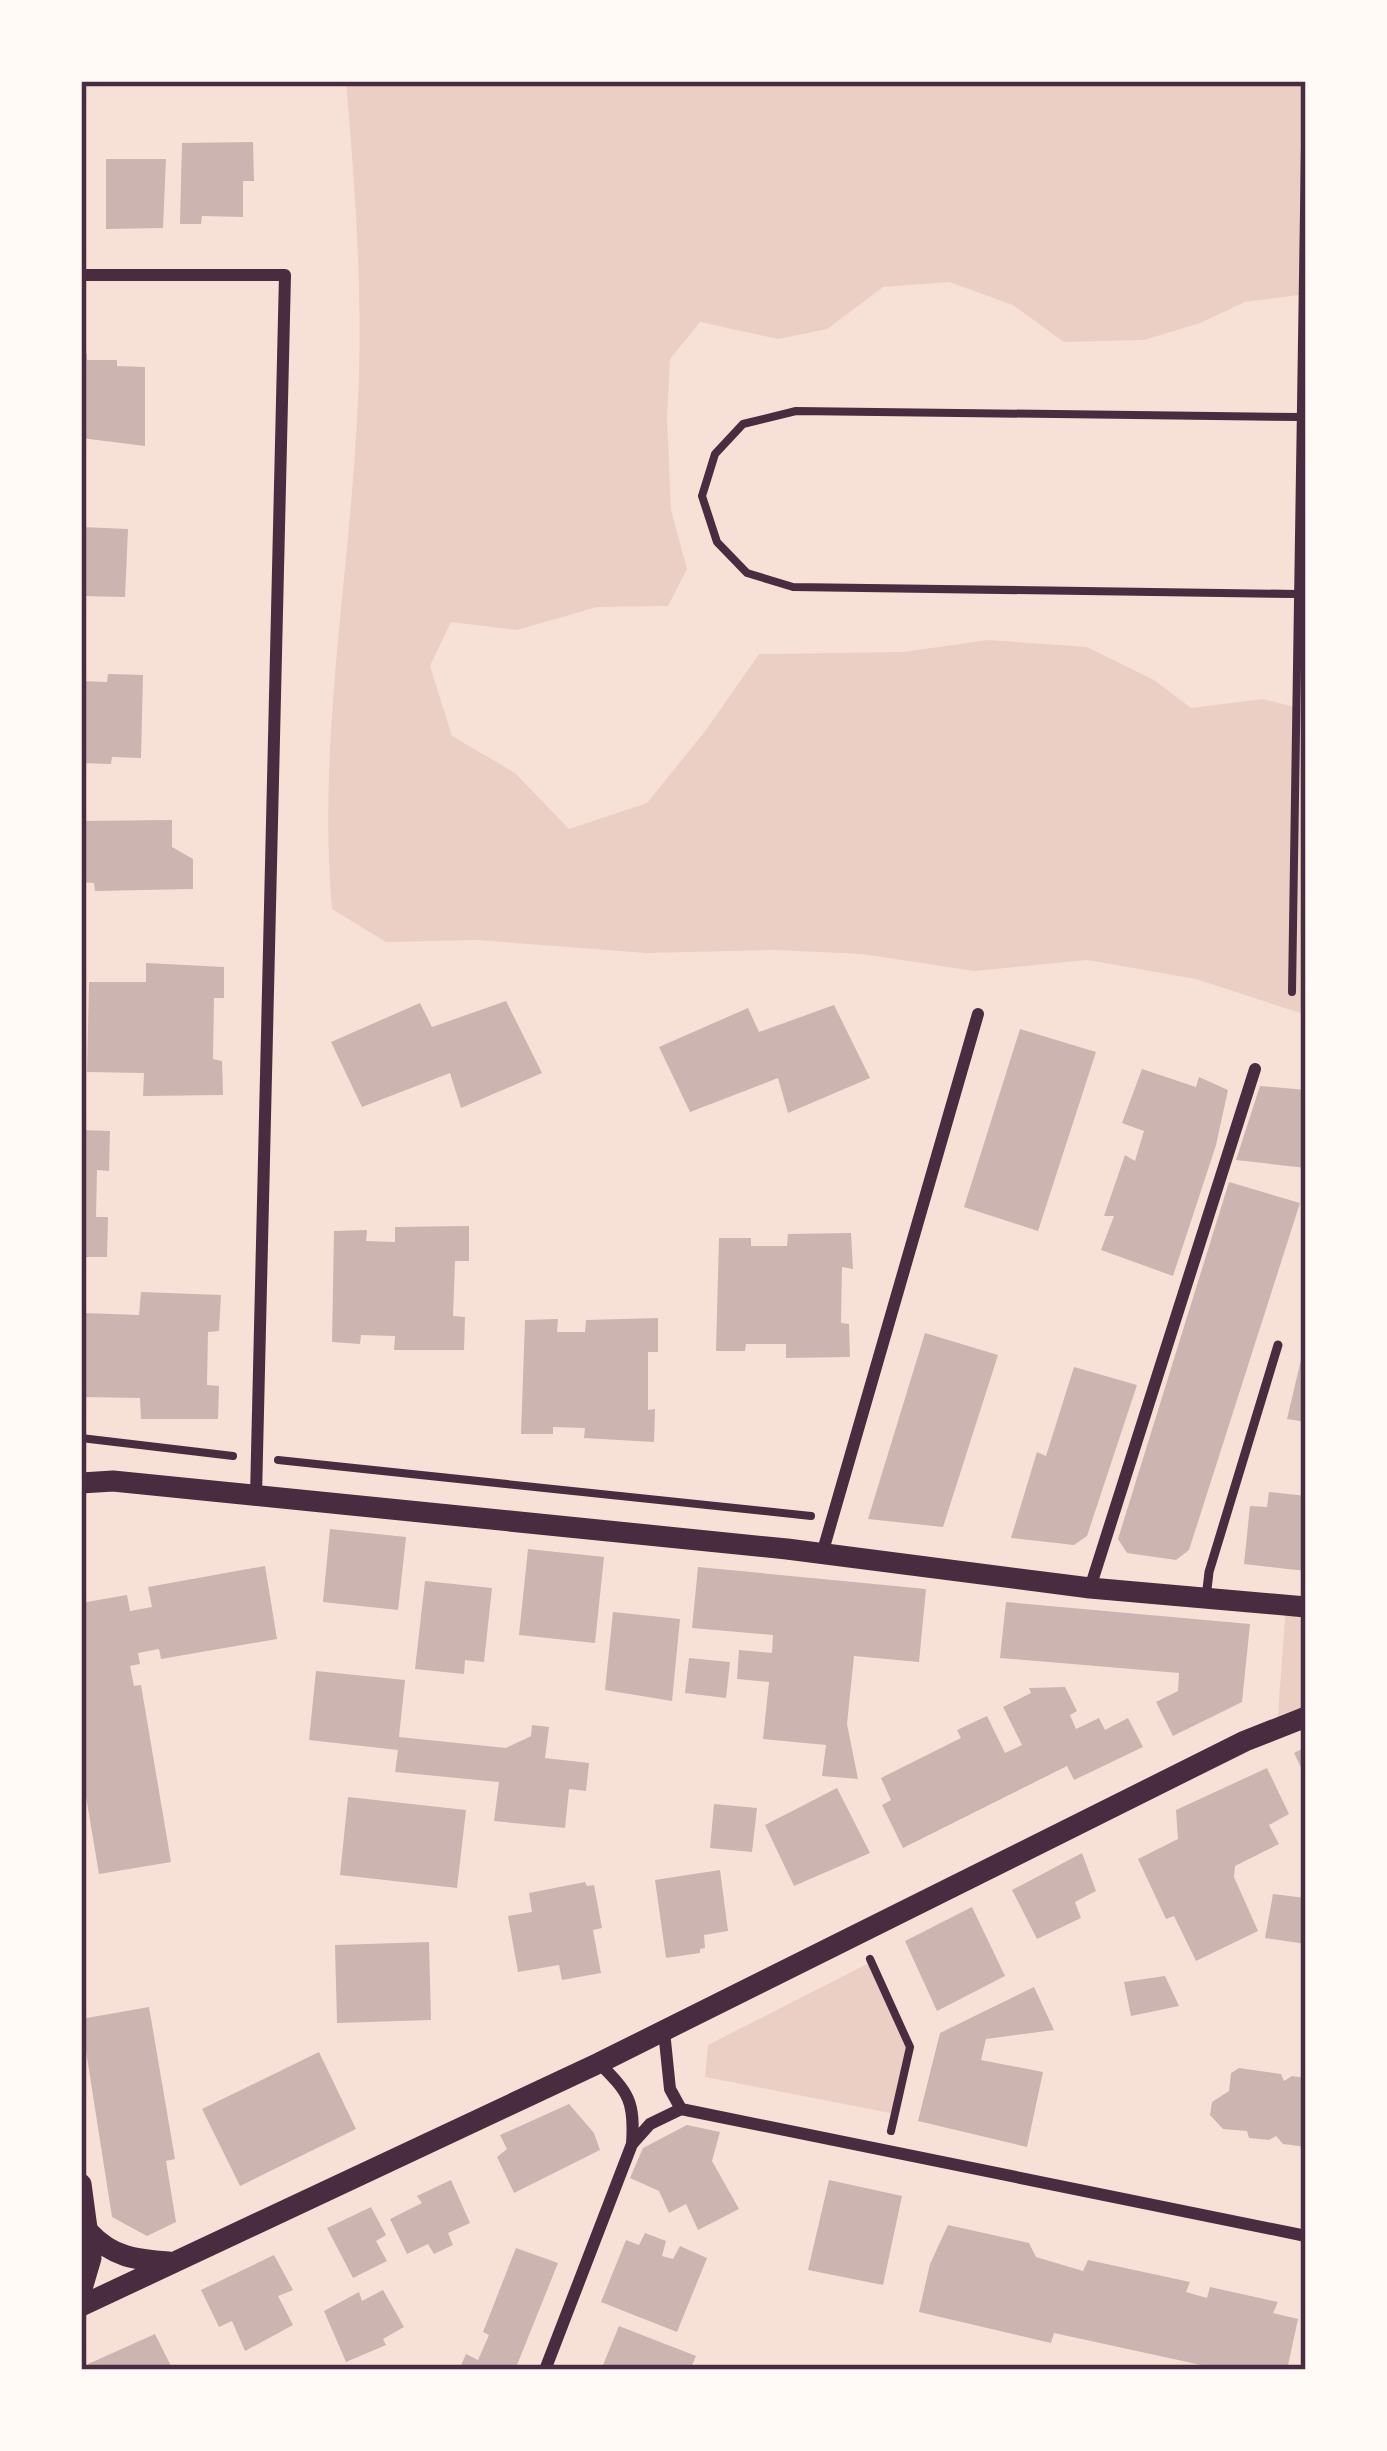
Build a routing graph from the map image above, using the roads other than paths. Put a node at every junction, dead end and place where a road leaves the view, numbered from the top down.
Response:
1 (81, 275) edge
2 (978, 1014) dead end
3 (1255, 1069) dead end
4 (1278, 1346) dead end
5 (81, 1471) edge
6 (112, 1480) junction
7 (81, 1483) edge
8 (256, 1496) junction
9 (822, 1554) junction
10 (1090, 1588) junction
11 (1206, 1598) junction
12 (1306, 1606) edge
13 (1306, 1717) edge
14 (664, 2031) junction
15 (599, 2062) junction
16 (681, 2109) junction
17 (632, 2144) junction
18 (81, 2184) edge
19 (89, 2232) junction
20 (1306, 2236) edge
21 (170, 2262) junction
22 (81, 2292) edge
23 (81, 2306) edge
24 (545, 2370) edge

1 - 8 street
2 - 9 street
3 - 10 street
4 - 11 lane
5 - 6 street
6 - 7 street
6 - 8 street
8 - 9 street
9 - 10 street
10 - 11 street
11 - 12 street
13 - 14 street
14 - 15 street
14 - 16 street
15 - 17 street
15 - 21 street
16 - 17 street
16 - 20 street
17 - 24 street
18 - 19 street
19 - 21 street
19 - 22 street
21 - 23 street

